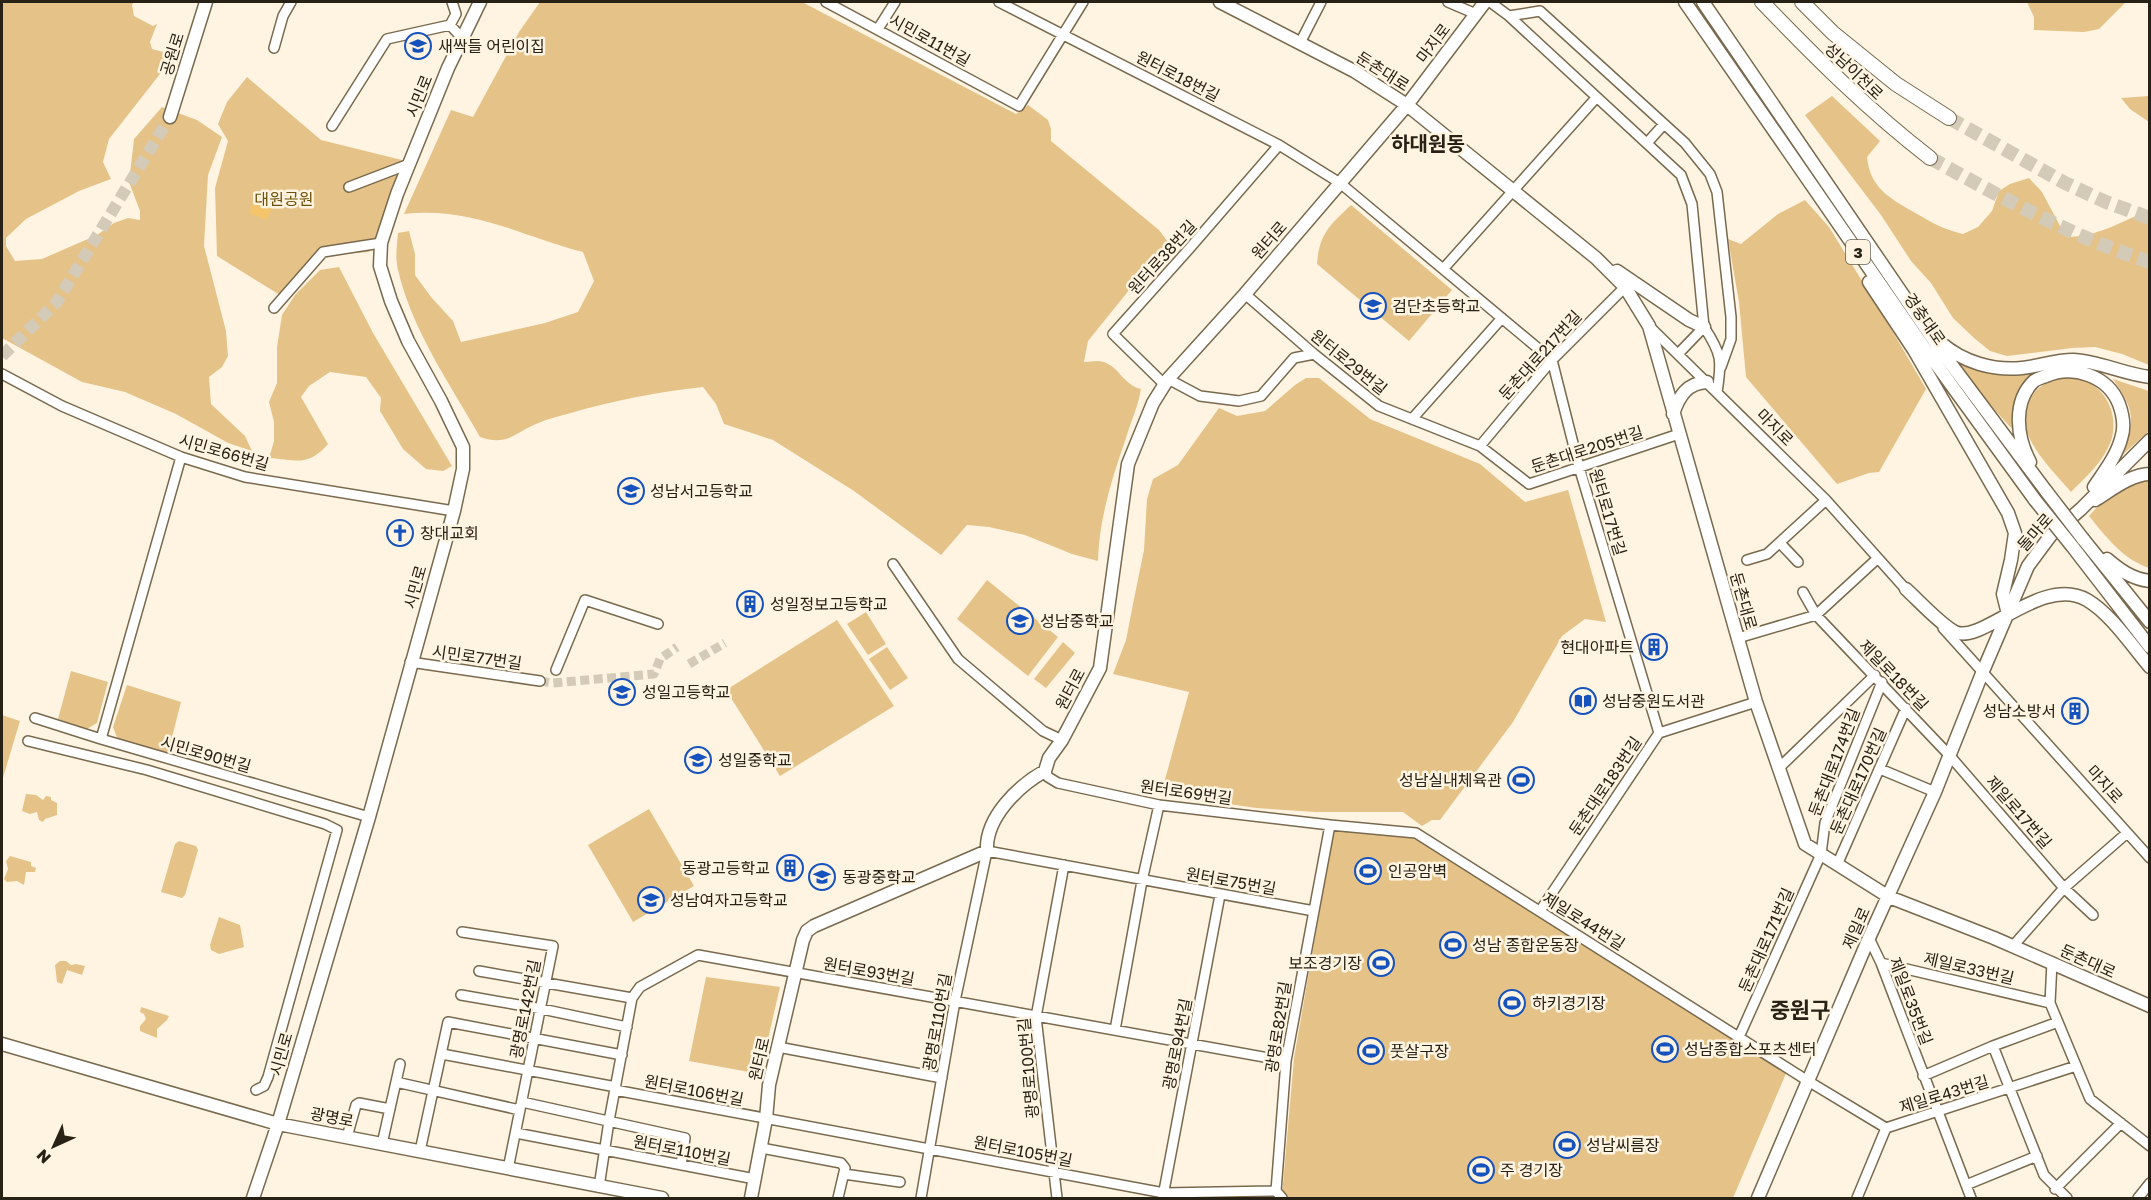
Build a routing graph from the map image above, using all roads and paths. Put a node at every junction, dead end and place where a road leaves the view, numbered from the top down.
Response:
1 (206, 2) edge
2 (291, 2) edge
3 (452, 2) edge
4 (480, 2) edge
5 (826, 2) edge
6 (895, 2) edge
7 (999, 2) edge
8 (1083, 2) edge
9 (1220, 2) edge
10 (1321, 2) edge
11 (1448, 2) edge
12 (1488, 2) edge
13 (1535, 2) edge
14 (1685, 2) edge
15 (1703, 2) edge
16 (1762, 2) edge
17 (1802, 2) edge
18 (1540, 11) junction
19 (1476, 14) junction
20 (1509, 16) junction
21 (450, 25) junction
22 (878, 29) junction
23 (1064, 35) junction
24 (462, 38) junction
25 (1300, 43) junction
26 (274, 48) dead end
27 (1596, 98) junction
28 (1407, 105) junction
29 (170, 117) tunnel mouth
30 (1949, 118) tunnel mouth
31 (1664, 124) junction
32 (332, 126) dead end
33 (1772, 129) junction
34 (1647, 143) junction
35 (1279, 145) junction
36 (1930, 158) tunnel mouth
37 (409, 164) junction
38 (1340, 183) junction
39 (349, 187) dead end
40 (1514, 191) junction
41 (381, 243) junction
42 (1596, 258) junction
43 (1444, 268) junction
44 (1625, 287) junction
45 (1245, 294) junction
46 (274, 308) dead end
47 (1502, 318) junction
48 (1921, 321) junction
49 (1649, 326) junction
50 (1731, 326) junction
51 (1704, 327) junction
52 (1679, 353) junction
53 (1314, 354) junction
54 (1552, 360) junction
55 (1721, 367) junction
56 (2, 374) edge
57 (2150, 377) edge
58 (1166, 382) junction
59 (1707, 382) junction
60 (1717, 392) junction
61 (1673, 414) junction
62 (1412, 419) junction
63 (1679, 434) junction
64 (2150, 440) edge
65 (1480, 446) junction
66 (181, 458) junction
67 (1580, 467) junction
68 (2150, 474) edge
69 (2046, 491) junction
70 (1826, 500) junction
71 (2081, 509) junction
72 (454, 511) junction
73 (2083, 538) junction
74 (1780, 543) junction
75 (1878, 558) junction
76 (1747, 561) dead end
77 (1798, 562) dead end
78 (893, 564) dead end
79 (2150, 580) edge
80 (1906, 589) junction
81 (1803, 592) dead end
82 (2008, 614) junction
83 (1816, 615) junction
84 (2150, 622) edge
85 (658, 624) dead end
86 (1737, 638) junction
87 (2150, 647) edge
88 (411, 662) junction
89 (2150, 668) edge
90 (556, 670) dead end
91 (1983, 671) junction
92 (1878, 679) junction
93 (540, 681) tunnel mouth
94 (1756, 702) junction
95 (1906, 708) junction
96 (35, 718) dead end
97 (1659, 733) junction
98 (101, 739) junction
99 (1062, 740) junction
100 (28, 741) dead end
101 (1950, 756) junction
102 (1779, 768) junction
103 (1880, 770) junction
104 (1045, 771) junction
105 (1935, 792) junction
106 (1159, 805) junction
107 (369, 817) junction
108 (1330, 825) junction
109 (2127, 833) junction
110 (987, 851) junction
111 (2148, 852) edge
112 (1821, 854) junction
113 (1064, 865) junction
114 (1837, 865) junction
115 (1142, 881) junction
116 (2064, 888) junction
117 (1220, 895) junction
118 (1889, 897) junction
119 (1314, 911) junction
120 (1540, 911) junction
121 (2093, 915) dead end
122 (462, 932) dead end
123 (1869, 938) junction
124 (2013, 946) junction
125 (2052, 962) junction
126 (1881, 963) junction
127 (479, 971) dead end
128 (796, 973) junction
129 (548, 982) junction
130 (461, 995) dead end
131 (632, 998) junction
132 (955, 1001) junction
133 (2050, 1003) junction
134 (2150, 1006) edge
135 (542, 1009) junction
136 (1036, 1017) junction
137 (2058, 1022) junction
138 (627, 1027) junction
139 (1115, 1030) junction
140 (1739, 1037) junction
141 (535, 1038) junction
142 (2, 1044) edge
143 (1192, 1046) junction
144 (1993, 1046) junction
145 (778, 1047) junction
146 (442, 1054) junction
147 (622, 1055) junction
148 (1286, 1061) junction
149 (400, 1064) dead end
150 (2076, 1066) junction
151 (528, 1071) junction
152 (1923, 1076) junction
153 (942, 1078) junction
154 (1808, 1081) junction
155 (396, 1082) junction
156 (616, 1089) junction
157 (2010, 1089) junction
158 (256, 1090) dead end
159 (433, 1091) junction
160 (521, 1106) junction
161 (390, 1109) junction
162 (1937, 1112) junction
163 (766, 1119) junction
164 (609, 1121) junction
165 (2121, 1123) junction
166 (278, 1124) junction
167 (1886, 1128) junction
168 (516, 1133) junction
169 (348, 1137) junction
170 (382, 1144) junction
171 (2150, 1146) edge
172 (761, 1148) junction
173 (929, 1149) junction
174 (604, 1150) junction
175 (420, 1151) junction
176 (2037, 1156) junction
177 (681, 1165) junction
178 (508, 1169) junction
179 (1054, 1173) junction
180 (844, 1174) junction
181 (755, 1179) junction
182 (900, 1182) dead end
183 (2150, 1183) edge
184 (1966, 1185) junction
185 (598, 1187) junction
186 (2055, 1188) junction
187 (1279, 1195) edge
188 (1163, 1196) edge
189 (253, 1198) edge
190 (662, 1198) edge
191 (751, 1198) edge
192 (838, 1198) edge
193 (921, 1198) edge
194 (1057, 1198) edge
195 (1758, 1198) edge
196 (1857, 1198) edge
197 (1971, 1198) edge
198 (2067, 1198) edge
199 (2138, 1198) edge

1 - 29 main road, 공원로
2 - 26 street
3 - 21 street
4 - 24 main road, 시민로
5 - 22 street, 시민로11번길
6 - 22 street
7 - 23 street, 원터로18번길
8 - 23 street
9 - 25 main road, 둔촌대로
10 - 25 street
11 - 19 street
12 - 19 main road, 마지로
12 - 20 street, 마지로
13 - 18 street
14 - 33 main road, 경충대로 / 3
15 - 48 main road, 경충대로 / 3
16 - 36 highway, 성남이천로
17 - 30 highway, 성남이천로
18 - 20 street
18 - 31 street
19 - 28 main road, 마지로
20 - 27 street, 마지로
21 - 24 street
21 - 32 street
22 - 23 street, 시민로11번길
23 - 35 street, 원터로18번길
24 - 37 main road, 시민로
25 - 28 main road, 둔촌대로
27 - 34 street, 마지로
27 - 40 street
28 - 38 main road, 원터로
28 - 40 main road, 둔촌대로
31 - 34 street
31 - 50 street
33 - 82 main road
33 - 87 main road, 경충대로 / 3, bridge
34 - 51 street, 마지로
35 - 38 street, 원터로18번길
35 - 58 street, 원터로38번길
37 - 39 street
37 - 41 main road, 시민로
38 - 43 street
38 - 45 main road, 원터로
40 - 42 main road, 둔촌대로
40 - 43 street
41 - 46 street
41 - 72 main road, 시민로
42 - 44 main road, 둔촌대로
42 - 51 main road
43 - 47 street
44 - 49 main road, 둔촌대로
44 - 54 street, 둔촌대로217번길
45 - 53 street, 원터로29번길
45 - 58 main road, 원터로
47 - 54 street
47 - 62 street
48 - 57 main road
48 - 69 main road, 경충대로 / 3
49 - 52 street, 마지로
49 - 61 main road, 둔촌대로
50 - 51 street
50 - 55 street
51 - 52 street
51 - 55 street
52 - 59 street, 마지로
53 - 58 street
53 - 62 street, 원터로29번길
54 - 65 street, 둔촌대로217번길
54 - 67 street, 원터로17번길
55 - 60 street
56 - 66 street, 시민로66번길
58 - 99 main road, 원터로
59 - 60 street, 마지로
59 - 61 main road
60 - 70 street, 마지로
61 - 63 main road, 둔촌대로
62 - 65 street, 원터로29번길
63 - 67 street, 둔촌대로205번길
63 - 86 main road, 둔촌대로
64 - 71 main road, 돌마로
65 - 67 street, 둔촌대로205번길
66 - 72 street, 시민로66번길
66 - 98 street
67 - 97 street, 원터로17번길
68 - 71 main road
69 - 71 main road
69 - 73 main road, 경충대로 / 3, bridge
70 - 74 street
70 - 75 street, 마지로
71 - 82 main road, 돌마로
72 - 88 main road, 시민로
73 - 79 main road
73 - 84 main road, 경충대로 / 3
74 - 76 street
74 - 77 street
75 - 80 street, 마지로
75 - 83 street
78 - 99 street
80 - 82 main road
80 - 91 street, 마지로
81 - 83 street, 제일로18번길
82 - 89 main road
82 - 91 main road, 돌마로
83 - 86 street
83 - 92 street, 제일로18번길
85 - 90 street
86 - 94 main road, 둔촌대로
88 - 93 street, 시민로77번길
88 - 107 main road, 시민로
91 - 101 main road, 제일로
91 - 109 street, 마지로
92 - 95 street, 제일로18번길
92 - 102 street
92 - 112 street, 둔촌대로174번길
94 - 97 street, 둔촌대로183번길
94 - 102 main road, 둔촌대로
95 - 101 street, 제일로18번길
95 - 103 street, 둔촌대로170번길
96 - 98 street, 시민로90번길
97 - 120 street, 둔촌대로183번길
98 - 107 street, 시민로90번길
99 - 104 main road, 원터로
100 - 158 street
101 - 105 main road, 제일로
101 - 116 street, 제일로17번길
102 - 112 main road, 둔촌대로
103 - 105 street
103 - 114 street, 둔촌대로170번길
104 - 106 street, 원터로69번길
104 - 110 main road, 원터로
105 - 118 main road, 제일로
106 - 108 street, 원터로69번길
106 - 115 street
107 - 166 main road, 시민로
108 - 119 street, 광명로82번길
108 - 120 street, 제일로44번길
109 - 111 street, 마지로
109 - 116 street
110 - 113 street, 원터로75번길
110 - 128 main road, 원터로
110 - 132 street, 광명로110번길
112 - 114 main road, 둔촌대로
112 - 140 street, 둔촌대로171번길
113 - 115 street, 원터로75번길
113 - 136 street, 광명로100번길
114 - 118 main road, 둔촌대로
115 - 117 street, 원터로75번길
115 - 139 street
116 - 121 street, 제일로17번길
116 - 124 street
117 - 119 street, 원터로75번길
117 - 143 street, 광명로94번길
118 - 123 main road, 제일로
118 - 124 main road, 둔촌대로
119 - 148 street, 광명로82번길
120 - 140 street, 제일로44번길
122 - 129 street, 광명로142번길
123 - 126 street, 제일로35번길
123 - 154 main road, 제일로
124 - 125 main road, 둔촌대로
125 - 133 street
125 - 134 main road, 둔촌대로
126 - 133 street, 제일로33번길
126 - 152 street, 제일로35번길
127 - 129 street
128 - 131 street, 원터로93번길
128 - 132 street, 원터로93번길
128 - 145 main road, 원터로
129 - 131 street
129 - 135 street, 광명로142번길
130 - 135 street
131 - 138 street
132 - 136 street, 원터로93번길
132 - 153 street, 광명로110번길
133 - 137 street
135 - 138 street
135 - 141 street, 광명로142번길
136 - 139 street, 원터로93번길
136 - 179 street, 광명로100번길
137 - 144 street
137 - 150 street
138 - 147 street
139 - 143 street, 원터로93번길
140 - 154 street, 제일로44번길
141 - 146 street
141 - 147 street
141 - 151 street, 광명로142번길
142 - 166 main road, 광명로
143 - 148 street, 원터로93번길
143 - 188 street, 광명로94번길
144 - 152 street
144 - 157 street
145 - 153 street
145 - 163 main road, 원터로
146 - 151 street, 원터로106번길
146 - 159 street
147 - 156 street
148 - 187 street, 광명로82번길
149 - 155 street
150 - 157 street, 제일로43번길
150 - 165 street
151 - 156 street, 원터로106번길
151 - 160 street, 광명로142번길
152 - 162 street, 제일로35번길
153 - 173 street, 광명로110번길
154 - 167 street, 제일로43번길
154 - 195 main road, 제일로
155 - 159 street
155 - 161 street
156 - 163 street, 원터로106번길
156 - 164 street
157 - 162 street, 제일로43번길
157 - 176 street, 제일로43번길
159 - 160 street
159 - 175 street
160 - 164 street
160 - 168 street, 광명로142번길
161 - 169 street
161 - 170 street
162 - 167 street, 제일로43번길
162 - 184 street, 제일로35번길
163 - 172 main road, 원터로
163 - 173 street, 원터로105번길
164 - 174 street
164 - 177 street
165 - 171 street
165 - 186 street
166 - 169 main road, 광명로
166 - 189 main road, 시민로
167 - 196 street, 제일로43번길
168 - 174 street, 원터로110번길
168 - 178 street, 광명로142번길
169 - 170 main road, 광명로
170 - 175 main road, 광명로
172 - 180 street
172 - 181 main road, 원터로
173 - 179 street, 원터로105번길
173 - 193 street, 광명로110번길
174 - 177 street, 원터로110번길
174 - 185 street
175 - 178 main road, 광명로
176 - 184 street
176 - 186 street, 제일로43번길
177 - 181 street, 원터로110번길
178 - 185 main road, 광명로
179 - 188 street, 원터로105번길
179 - 194 street, 광명로100번길
180 - 182 street
180 - 192 street
181 - 191 main road, 원터로
183 - 199 street
184 - 197 street, 제일로35번길
185 - 190 main road, 광명로
186 - 198 street, 제일로43번길
187 - 188 street, 원터로105번길

